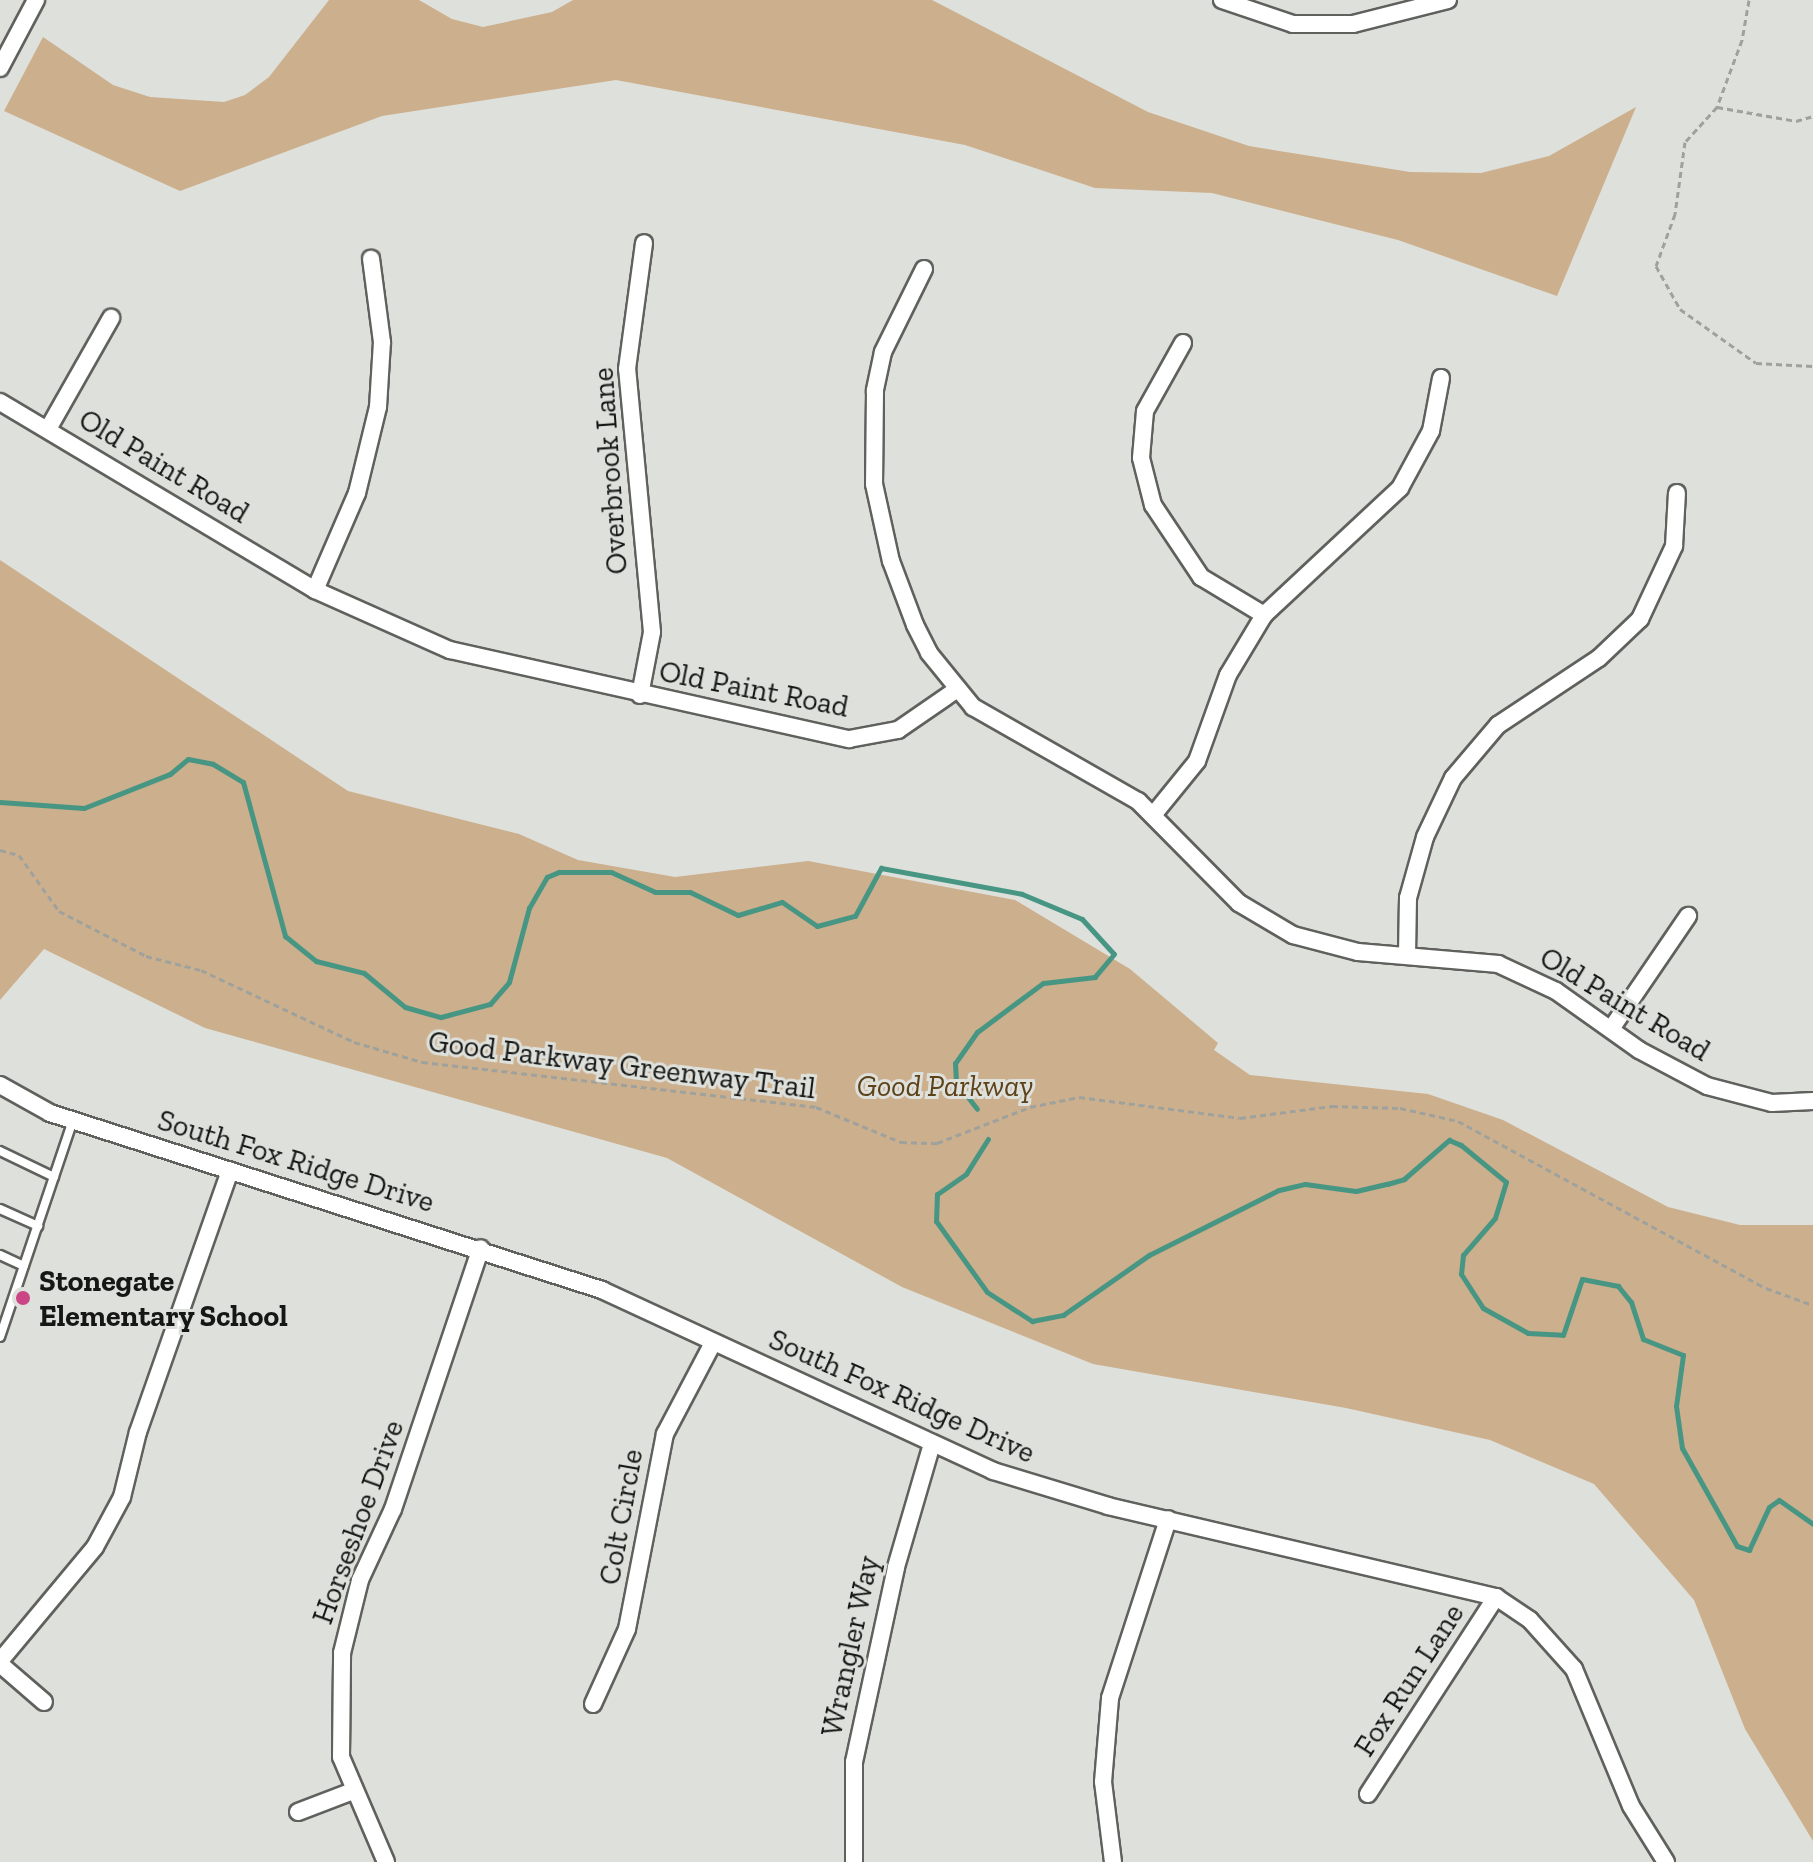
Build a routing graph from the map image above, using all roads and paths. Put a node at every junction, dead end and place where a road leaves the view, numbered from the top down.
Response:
1 (36, 0) edge
2 (1222, 0) edge
3 (1749, 0) edge
4 (1437, 2) edge
5 (0, 68) edge
6 (1717, 107) junction
7 (1813, 116) edge
8 (644, 243) dead end
9 (371, 259) dead end
10 (924, 269) dead end
11 (111, 318) dead end
12 (1183, 343) dead end
13 (1813, 366) edge
14 (1441, 378) dead end
15 (0, 402) edge
16 (48, 429) junction
17 (1677, 493) dead end
18 (315, 590) junction
19 (1264, 615) junction
20 (956, 690) junction
21 (640, 695) junction
22 (1154, 814) junction
23 (0, 850) edge
24 (1688, 916) dead end
25 (1407, 955) junction
26 (1611, 1029) junction
27 (0, 1085) edge
28 (1813, 1101) edge
29 (73, 1120) junction
30 (0, 1151) edge
31 (230, 1171) junction
32 (54, 1177) junction
33 (0, 1209) edge
34 (38, 1226) junction
35 (481, 1248) junction
36 (0, 1255) edge
37 (24, 1266) junction
38 (1813, 1305) edge
39 (0, 1337) edge
40 (713, 1343) junction
41 (931, 1447) junction
42 (1168, 1519) junction
43 (1496, 1597) junction
44 (0, 1662) edge
45 (44, 1702) dead end
46 (593, 1704) dead end
47 (350, 1792) junction
48 (1368, 1794) dead end
49 (298, 1812) dead end
50 (386, 1862) edge
51 (854, 1862) edge
52 (1113, 1862) edge
53 (1666, 1862) edge

1 - 5 street
2 - 4 street
3 - 6 path
6 - 7 path
6 - 13 path
8 - 21 street, Overbrook Lane
9 - 18 street
10 - 20 street
11 - 16 street
12 - 19 street
14 - 19 street
15 - 16 street, Old Paint Road
16 - 18 street, Old Paint Road
17 - 25 street
18 - 21 street, Old Paint Road
19 - 22 street
20 - 21 street, Old Paint Road
20 - 22 street, Old Paint Road
22 - 25 street, Old Paint Road
23 - 38 path, Good Parkway Greenway Trail
24 - 26 street
25 - 26 street, Old Paint Road
26 - 28 street, Old Paint Road
27 - 29 street, South Fox Ridge Drive
29 - 31 street, South Fox Ridge Drive
29 - 32 lane
30 - 32 lane
31 - 35 street, South Fox Ridge Drive
31 - 44 street
32 - 34 lane
33 - 34 lane
34 - 37 lane
35 - 40 street, South Fox Ridge Drive
35 - 47 street, Horseshoe Drive
36 - 37 lane
37 - 39 lane
40 - 41 street, South Fox Ridge Drive
40 - 46 street, Colt Circle
41 - 42 street, South Fox Ridge Drive
41 - 51 street, Wrangler Way
42 - 43 street, South Fox Ridge Drive
42 - 52 street
43 - 48 street, Fox Run Lane
43 - 53 street, South Fox Ridge Drive
44 - 45 street
47 - 49 street
47 - 50 street, Horseshoe Drive

